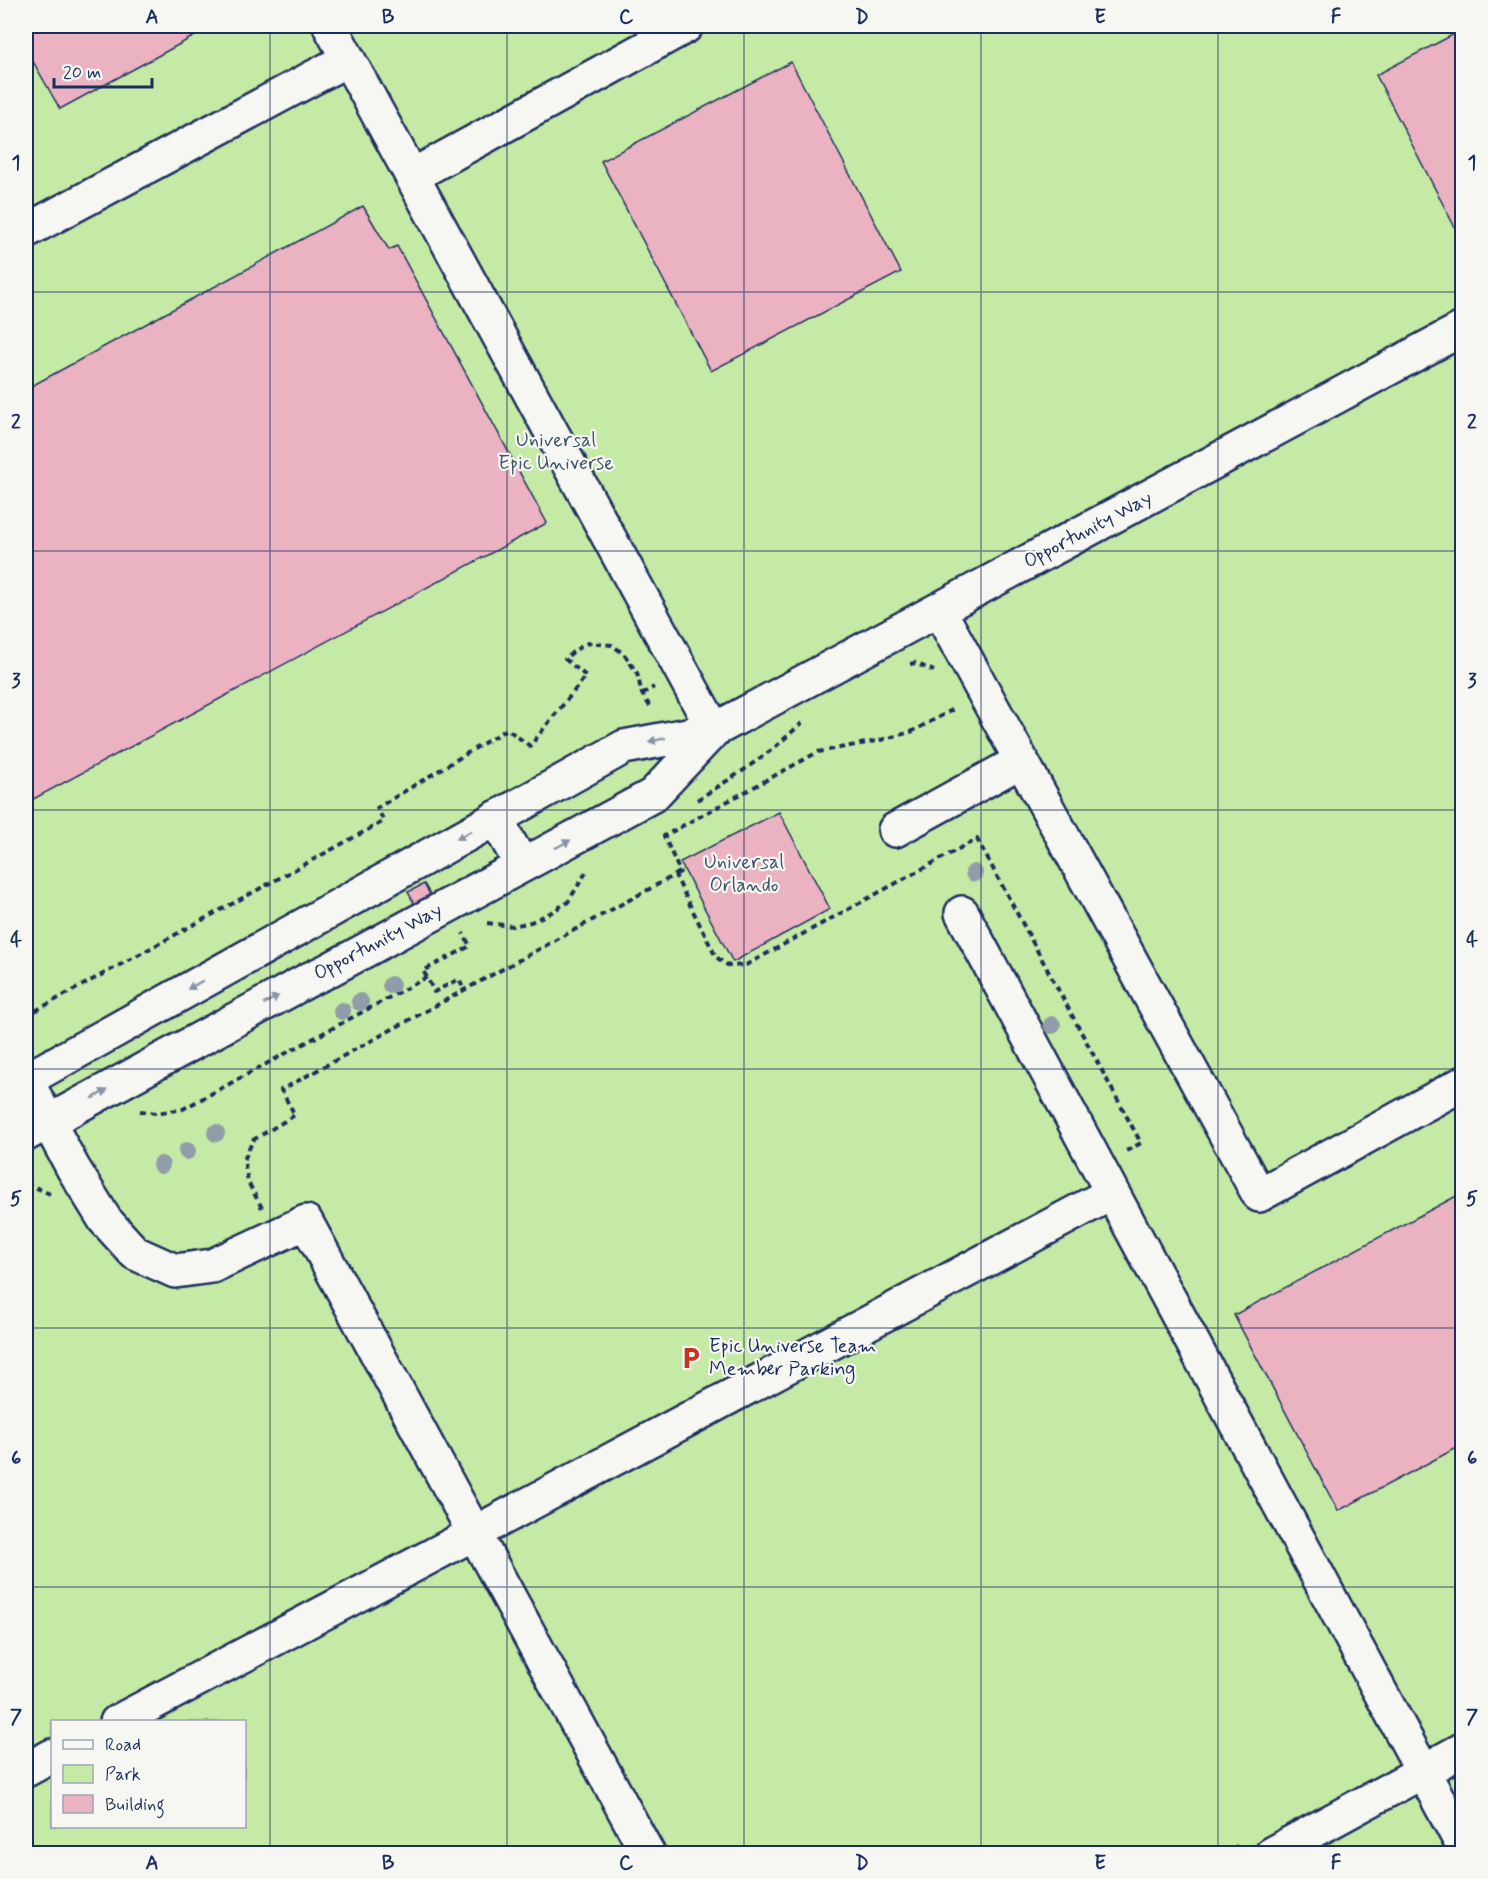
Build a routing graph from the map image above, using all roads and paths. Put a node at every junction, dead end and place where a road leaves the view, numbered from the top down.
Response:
1 (330, 26) edge
2 (686, 26) edge
3 (348, 59) junction
4 (412, 176) junction
5 (26, 231) edge
6 (1462, 329) edge
7 (939, 609) junction
8 (907, 665) dead end
9 (938, 675) dead end
10 (959, 706) dead end
11 (808, 719) dead end
12 (714, 730) junction
13 (678, 749) junction
14 (1021, 761) junction
15 (708, 793) junction
16 (688, 804) dead end
17 (495, 818) junction
18 (895, 830) dead end
19 (522, 865) junction
20 (591, 865) dead end
21 (675, 875) junction
22 (962, 913) dead end
23 (484, 923) dead end
24 (460, 927) dead end
25 (427, 977) junction
26 (464, 990) junction
27 (26, 1016) edge
28 (26, 1080) edge
29 (1462, 1084) edge
30 (138, 1111) dead end
31 (37, 1128) edge
32 (1125, 1152) dead end
33 (1112, 1193) junction
34 (278, 1235) junction
35 (475, 1533) junction
36 (121, 1720) edge
37 (1462, 1750) edge
38 (51, 1757) edge
39 (26, 1770) edge
40 (1423, 1772) junction
41 (1462, 1844) edge
42 (648, 1854) edge
43 (1271, 1854) edge

1 - 3 street
2 - 4 street
3 - 4 street
3 - 5 street
4 - 12 street
6 - 7 street, Opportunity Way
7 - 12 street, Opportunity Way
7 - 14 street
8 - 9 path
10 - 21 path
11 - 15 path
12 - 13 street, Opportunity Way
13 - 15 path
13 -> 17 street
19 -> 13 street, Opportunity Way
13 - 27 path
14 - 18 street
14 - 29 street
15 - 16 path
17 - 19 street
17 -> 28 street
31 -> 19 street, Opportunity Way
20 - 23 path
21 - 26 path
21 - 32 path
22 - 33 street
24 - 25 path
25 - 26 path
25 - 30 path
26 - 34 path
28 - 31 street
31 - 34 street
33 - 35 street
33 - 40 street
34 - 35 street
35 - 36 street
35 - 42 street
37 - 40 street
38 - 39 street
40 - 41 street
40 - 43 street

